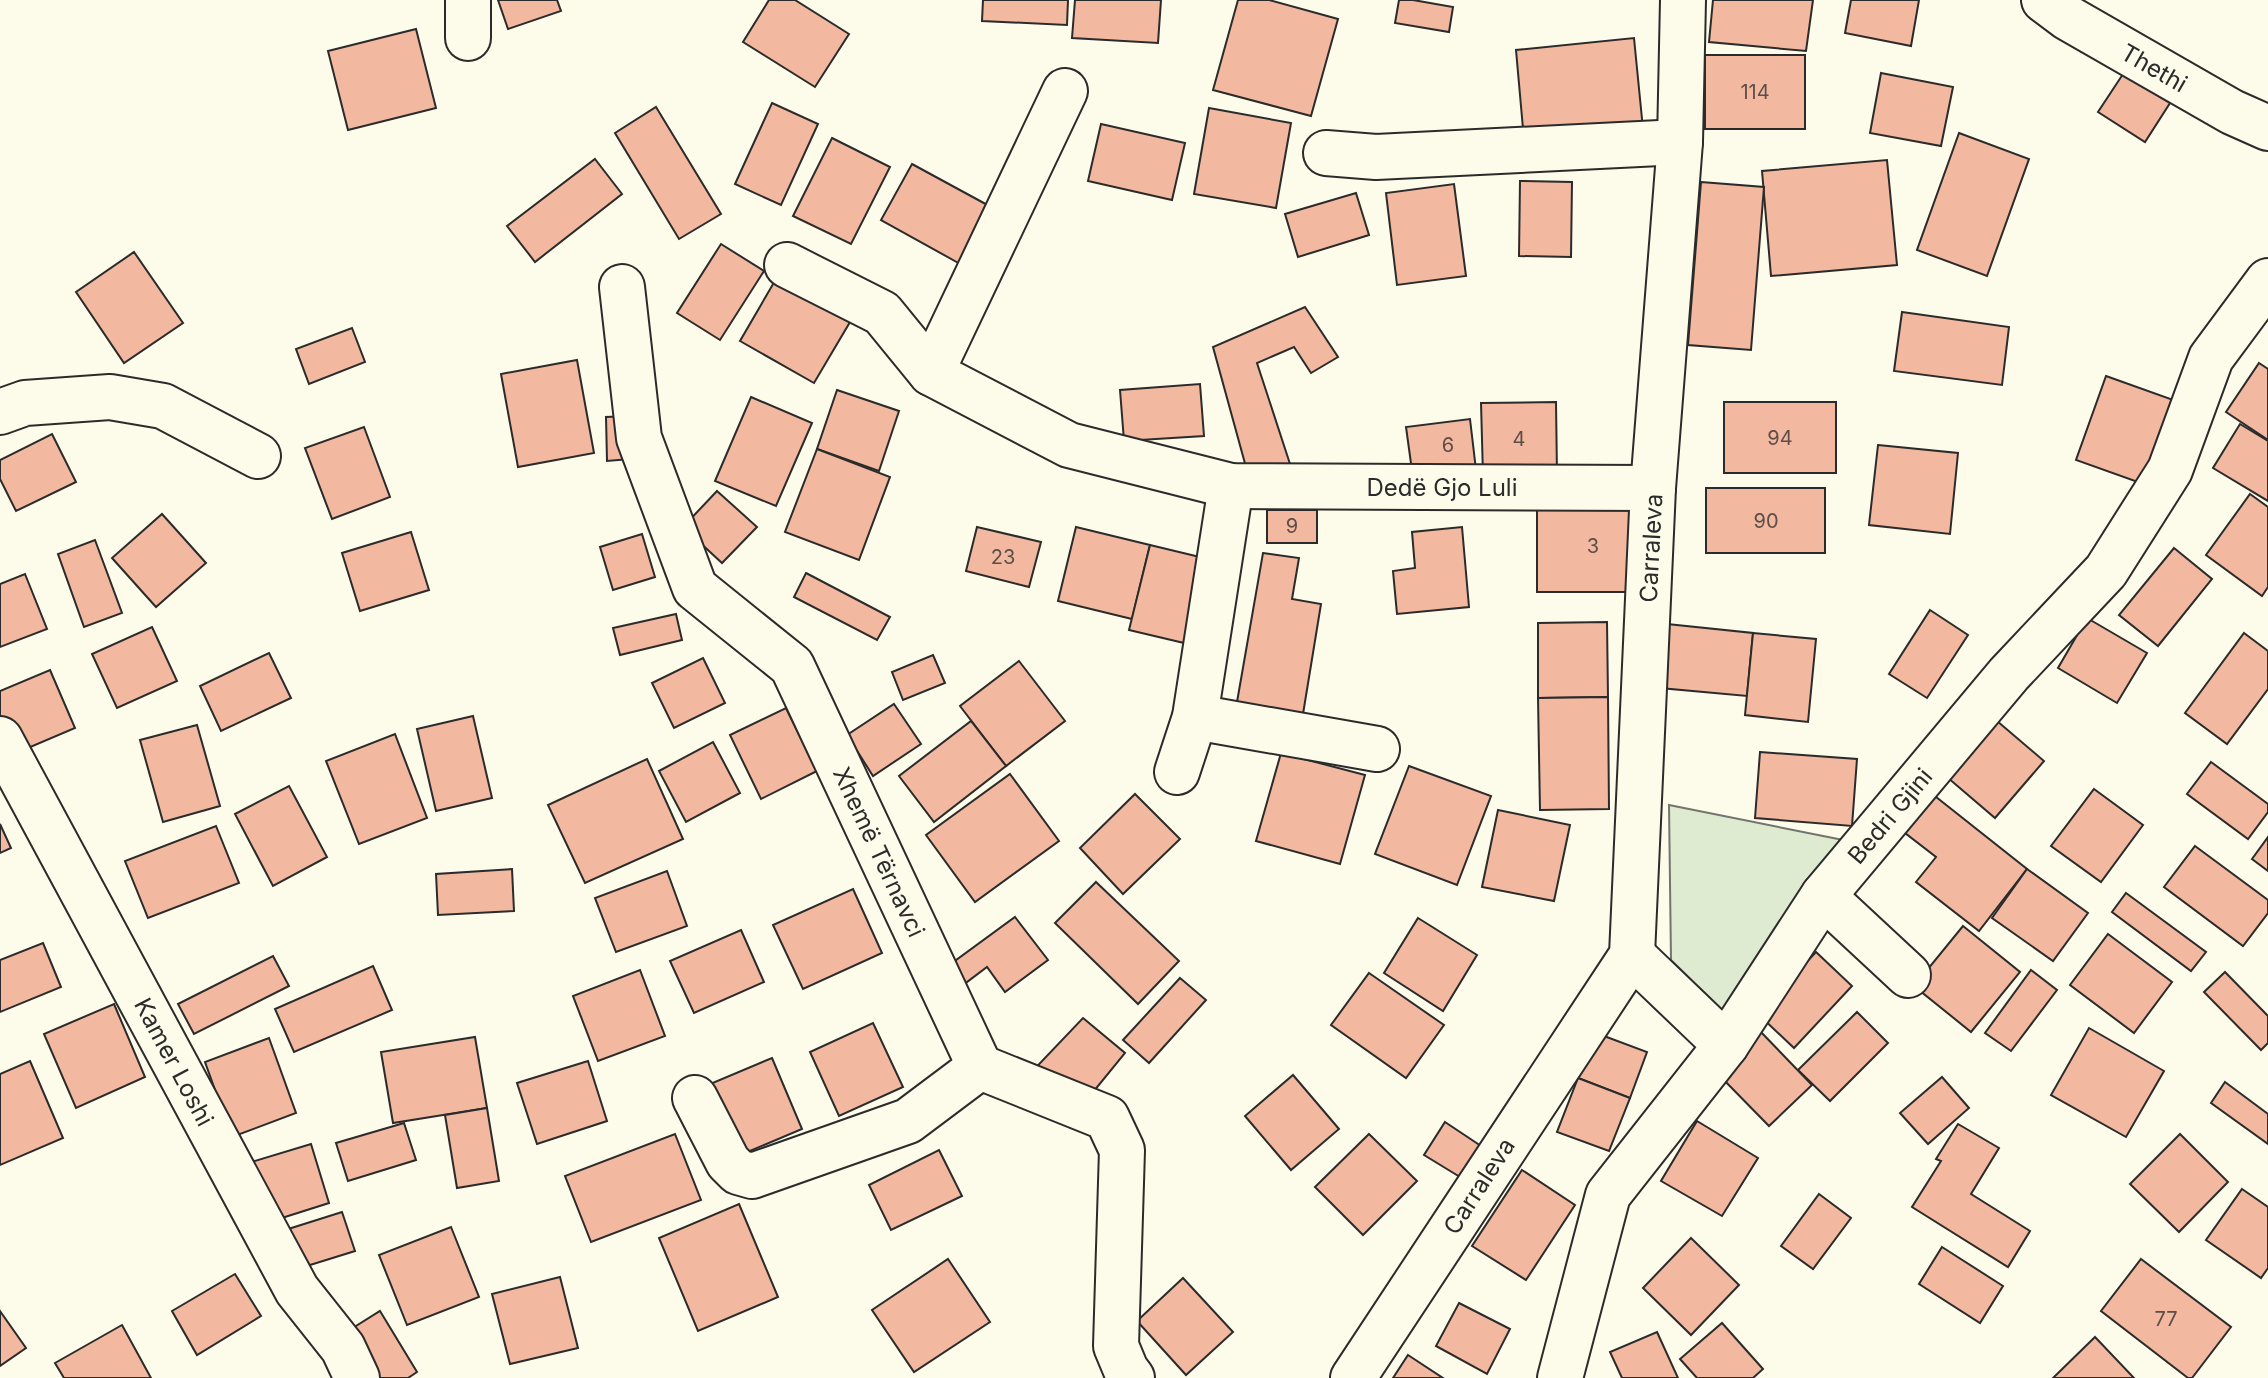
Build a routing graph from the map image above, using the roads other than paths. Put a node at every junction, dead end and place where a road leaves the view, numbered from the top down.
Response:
1 (1683, 0) edge
2 (2044, 0) edge
3 (1065, 91) dead end
4 (2268, 128) edge
5 (1680, 142) junction
6 (1326, 153) dead end
7 (787, 265) dead end
8 (2268, 281) edge
9 (622, 287) dead end
10 (931, 373) junction
11 (0, 412) edge
12 (258, 456) dead end
13 (1231, 486) junction
14 (1653, 488) junction
15 (1195, 717) junction
16 (0, 739) edge
17 (1377, 749) dead end
18 (1177, 772) dead end
19 (1823, 896) junction
20 (1632, 955) junction
21 (1908, 975) dead end
22 (1726, 1045) junction
23 (980, 1067) junction
24 (695, 1098) dead end
25 (357, 1378) edge
26 (1132, 1378) edge
27 (1353, 1378) edge
28 (1560, 1378) edge

1 - 5 street, Carraleva
2 - 4 street, Thethi
3 - 10 street
5 - 6 street
5 - 14 street, Carraleva
7 - 10 street, Dedë Gjo Luli
8 - 19 street, Bedri Gjini
9 - 23 street, Xhemë Tërnavci
10 - 13 street, Dedë Gjo Luli
11 - 12 street
13 - 14 street, Dedë Gjo Luli
13 - 15 street
14 - 20 street, Carraleva
15 - 17 street
15 - 18 street
16 - 25 street, Kamer Loshi
19 - 21 street
19 - 22 street, Bedri Gjini
20 - 22 street
20 - 27 street, Carraleva
22 - 28 street, Bedri Gjini
23 - 24 street
23 - 26 street

